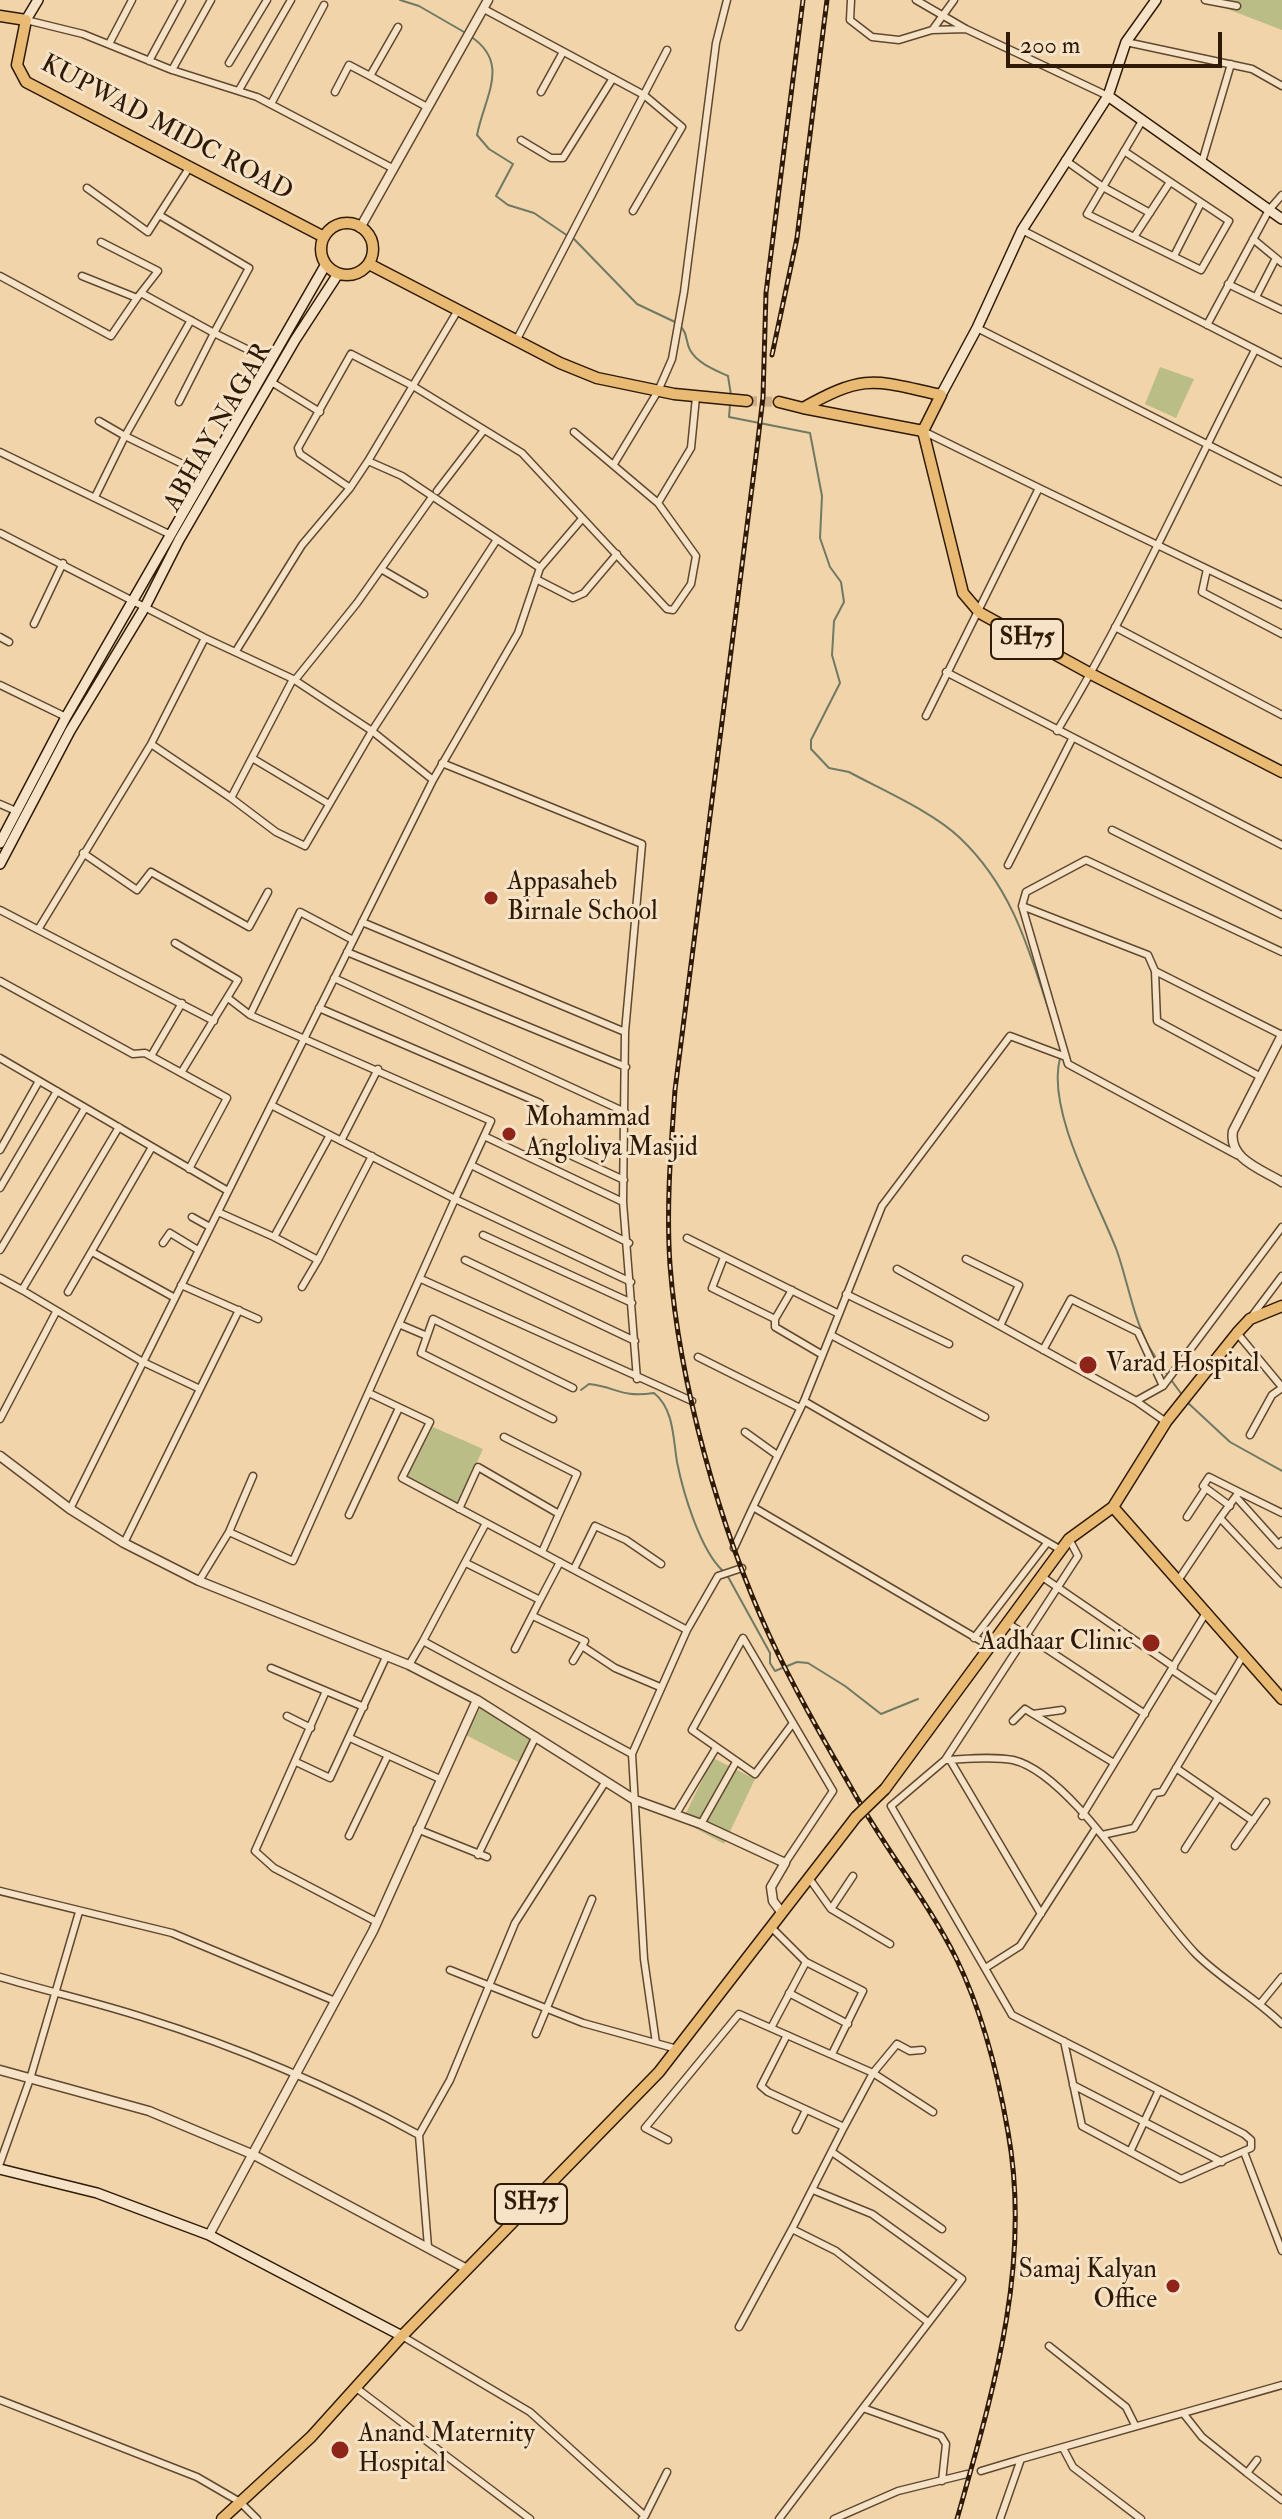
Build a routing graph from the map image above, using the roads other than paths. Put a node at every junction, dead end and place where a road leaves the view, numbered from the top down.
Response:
1 (38, 0) edge
2 (132, 0) edge
3 (182, 0) edge
4 (211, 0) edge
5 (267, 0) edge
6 (291, 0) edge
7 (488, 0) edge
8 (727, 0) edge
9 (851, 0) edge
10 (916, 0) edge
11 (954, 0) edge
12 (1156, 0) edge
13 (1205, 0) edge
14 (324, 5) dead end
15 (1237, 6) dead end
16 (484, 9) junction
17 (0, 16) edge
18 (944, 16) junction
19 (26, 20) junction
20 (398, 27) dead end
21 (966, 29) junction
22 (932, 30) junction
23 (1126, 42) junction
24 (109, 44) junction
25 (667, 50) dead end
26 (563, 52) junction
27 (149, 61) junction
28 (229, 63) dead end
29 (1231, 64) junction
30 (172, 70) junction
31 (370, 76) junction
32 (613, 78) junction
33 (1282, 86) edge
34 (239, 90) junction
35 (335, 92) dead end
36 (541, 92) dead end
37 (644, 95) junction
38 (1108, 96) junction
39 (271, 104) junction
40 (427, 107) junction
41 (1142, 121) junction
42 (521, 140) dead end
43 (1124, 151) junction
44 (1065, 160) junction
45 (1202, 162) junction
46 (189, 168) junction
47 (394, 169) junction
48 (1170, 182) junction
49 (1103, 187) junction
50 (87, 188) dead end
51 (1282, 195) edge
52 (1201, 203) junction
53 (1269, 210) junction
54 (633, 211) dead end
55 (1150, 213) junction
56 (159, 215) junction
57 (1282, 219) edge
58 (360, 228) junction
59 (1022, 230) junction
60 (324, 237) junction
61 (1134, 237) junction
62 (1253, 239) junction
63 (101, 242) dead end
64 (1174, 256) junction
65 (1279, 260) edge
66 (326, 264) junction
67 (369, 264) junction
68 (338, 274) junction
69 (0, 276) edge
70 (82, 276) dead end
71 (1228, 284) junction
72 (139, 295) junction
73 (1256, 297) junction
74 (458, 310) junction
75 (1282, 310) edge
76 (191, 320) junction
77 (1207, 325) junction
78 (977, 328) junction
79 (214, 333) junction
80 (516, 341) junction
81 (1255, 350) junction
82 (271, 361) junction
83 (1282, 363) edge
84 (273, 383) junction
85 (413, 386) junction
86 (658, 391) junction
87 (941, 395) junction
88 (696, 397) junction
89 (747, 401) tunnel mouth
90 (179, 402) dead end
91 (779, 402) tunnel mouth
92 (803, 408) junction
93 (320, 412) junction
94 (99, 421) dead end
95 (484, 430) junction
96 (923, 431) junction
97 (574, 432) dead end
98 (125, 436) junction
99 (1207, 444) junction
100 (0, 452) edge
101 (368, 461) junction
102 (614, 464) junction
103 (203, 474) junction
104 (1282, 482) edge
105 (350, 488) junction
106 (1039, 488) junction
107 (435, 494) junction
108 (96, 495) dead end
109 (658, 503) junction
110 (581, 520) junction
111 (0, 533) edge
112 (171, 535) junction
113 (496, 541) junction
114 (1160, 546) junction
115 (617, 554) junction
116 (63, 563) junction
117 (540, 568) junction
118 (381, 569) junction
119 (1207, 569) junction
120 (536, 579) junction
121 (424, 594) dead end
122 (132, 600) junction
123 (1282, 605) edge
124 (145, 607) junction
125 (980, 613) junction
126 (34, 624) dead end
127 (1115, 627) junction
128 (1282, 634) edge
129 (0, 637) edge
130 (205, 638) junction
131 (9, 642) dead end
132 (236, 651) junction
133 (946, 672) junction
134 (1091, 674) junction
135 (294, 679) junction
136 (0, 685) edge
137 (1282, 715) edge
138 (926, 716) dead end
139 (66, 717) junction
140 (372, 731) junction
141 (1057, 731) junction
142 (1072, 739) junction
143 (151, 744) junction
144 (252, 758) junction
145 (442, 763) junction
146 (1282, 772) edge
147 (433, 780) junction
148 (231, 798) junction
149 (0, 804) edge
150 (329, 804) junction
151 (16, 811) junction
152 (1112, 830) dead end
153 (0, 843) edge
154 (1282, 845) edge
155 (83, 853) junction
156 (0, 864) edge
157 (1008, 865) dead end
158 (268, 892) dead end
159 (1022, 906) junction
160 (0, 910) edge
161 (1282, 915) edge
162 (362, 922) junction
163 (39, 928) junction
164 (353, 940) junction
165 (175, 943) dead end
166 (347, 952) junction
167 (1282, 952) edge
168 (1155, 971) junction
169 (334, 978) junction
170 (0, 981) edge
171 (228, 998) junction
172 (182, 1003) junction
173 (319, 1008) junction
174 (250, 1015) junction
175 (214, 1021) junction
176 (625, 1032) junction
177 (1282, 1035) edge
178 (305, 1036) junction
179 (151, 1056) junction
180 (1066, 1057) junction
181 (0, 1058) edge
182 (626, 1067) junction
183 (378, 1069) junction
184 (181, 1073) junction
185 (1261, 1077) junction
186 (39, 1081) junction
187 (57, 1091) junction
188 (540, 1103) dead end
189 (271, 1105) junction
190 (85, 1108) junction
191 (625, 1112) junction
192 (119, 1127) junction
193 (330, 1135) junction
194 (484, 1136) junction
195 (341, 1141) junction
196 (544, 1143) dead end
197 (152, 1147) junction
198 (0, 1150) edge
199 (1237, 1155) junction
200 (372, 1156) junction
201 (471, 1165) junction
202 (189, 1169) junction
203 (624, 1180) junction
204 (1282, 1182) edge
205 (0, 1188) edge
206 (228, 1191) junction
207 (455, 1199) junction
208 (623, 1202) junction
209 (218, 1212) junction
210 (192, 1217) dead end
211 (210, 1227) junction
212 (1282, 1227) edge
213 (483, 1235) dead end
214 (274, 1237) junction
215 (687, 1238) dead end
216 (163, 1243) dead end
217 (629, 1243) junction
218 (0, 1250) edge
219 (198, 1250) junction
220 (92, 1252) junction
221 (724, 1257) junction
222 (966, 1259) dead end
223 (318, 1260) junction
224 (465, 1260) dead end
225 (897, 1269) dead end
226 (1282, 1276) edge
227 (0, 1278) edge
228 (421, 1279) junction
229 (631, 1282) junction
230 (181, 1285) junction
231 (302, 1287) dead end
232 (22, 1290) junction
233 (792, 1290) junction
234 (68, 1292) dead end
235 (846, 1294) junction
236 (175, 1298) junction
237 (632, 1303) junction
238 (1282, 1306) edge
239 (239, 1310) junction
240 (56, 1312) junction
241 (839, 1314) junction
242 (258, 1319) dead end
243 (775, 1319) junction
244 (1250, 1319) junction
245 (401, 1325) junction
246 (1000, 1326) junction
247 (1237, 1333) junction
248 (831, 1335) junction
249 (427, 1336) junction
250 (635, 1341) junction
251 (949, 1344) dead end
252 (1043, 1350) junction
253 (821, 1354) junction
254 (698, 1357) dead end
255 (143, 1362) junction
256 (637, 1379) junction
257 (1163, 1386) junction
258 (573, 1388) dead end
259 (1282, 1388) edge
260 (200, 1389) junction
261 (371, 1394) junction
262 (692, 1401) dead end
263 (804, 1401) junction
264 (1136, 1401) junction
265 (399, 1408) junction
266 (800, 1408) junction
267 (985, 1417) dead end
268 (0, 1419) edge
269 (553, 1419) dead end
270 (1166, 1422) junction
271 (745, 1432) dead end
272 (1250, 1435) dead end
273 (504, 1437) dead end
274 (777, 1455) junction
275 (0, 1456) edge
276 (253, 1476) dead end
277 (1206, 1488) junction
278 (1238, 1495) junction
279 (1230, 1506) junction
280 (753, 1507) junction
281 (1113, 1507) junction
282 (70, 1509) junction
283 (459, 1509) junction
284 (1282, 1513) edge
285 (559, 1514) junction
286 (349, 1515) dead end
287 (1187, 1517) dead end
288 (1220, 1518) junction
289 (486, 1523) junction
290 (229, 1532) junction
291 (1069, 1539) junction
292 (1282, 1541) edge
293 (124, 1543) junction
294 (1047, 1543) junction
295 (734, 1548) dead end
296 (1061, 1550) junction
297 (542, 1552) junction
298 (560, 1562) junction
299 (466, 1563) junction
300 (661, 1564) dead end
301 (742, 1568) dead end
302 (574, 1569) junction
303 (1041, 1576) junction
304 (1179, 1579) junction
305 (199, 1581) junction
306 (1282, 1584) edge
307 (1057, 1589) junction
308 (540, 1600) junction
309 (1207, 1611) junction
310 (533, 1616) junction
311 (1006, 1622) junction
312 (687, 1630) junction
313 (1027, 1637) junction
314 (974, 1638) junction
315 (423, 1641) junction
316 (988, 1645) junction
317 (582, 1646) junction
318 (515, 1649) dead end
319 (1244, 1654) junction
320 (387, 1655) junction
321 (573, 1661) dead end
322 (409, 1665) junction
323 (271, 1668) dead end
324 (1173, 1668) junction
325 (660, 1687) junction
326 (326, 1691) junction
327 (1282, 1699) edge
328 (477, 1700) junction
329 (1217, 1700) junction
330 (364, 1707) junction
331 (1062, 1710) dead end
332 (1033, 1714) junction
333 (1145, 1714) junction
334 (287, 1716) dead end
335 (1013, 1721) dead end
336 (793, 1723) junction
337 (311, 1728) junction
338 (536, 1736) junction
339 (350, 1738) junction
340 (716, 1748) junction
341 (632, 1754) junction
342 (388, 1755) junction
343 (948, 1760) junction
344 (296, 1762) junction
345 (736, 1762) junction
346 (1114, 1763) junction
347 (1176, 1768) junction
348 (440, 1779) junction
349 (606, 1781) junction
350 (1218, 1798) junction
351 (635, 1800) junction
352 (1266, 1802) dead end
353 (676, 1814) junction
354 (1082, 1816) junction
355 (1253, 1821) junction
356 (701, 1824) junction
357 (1096, 1828) junction
358 (417, 1829) junction
359 (1102, 1835) junction
360 (349, 1836) dead end
361 (1235, 1846) dead end
362 (1185, 1849) dead end
363 (478, 1855) junction
364 (487, 1857) dead end
365 (785, 1863) junction
366 (853, 1876) dead end
367 (809, 1878) junction
368 (0, 1891) edge
369 (592, 1899) dead end
370 (831, 1909) junction
371 (79, 1912) junction
372 (782, 1913) junction
373 (1041, 1914) junction
374 (377, 1922) junction
375 (771, 1927) junction
376 (890, 1944) dead end
377 (806, 1962) junction
378 (987, 1967) junction
379 (450, 1970) dead end
380 (0, 1977) edge
381 (1282, 1977) edge
382 (485, 1987) junction
383 (789, 1993) junction
384 (55, 1994) junction
385 (335, 2001) junction
386 (1260, 2004) junction
387 (547, 2008) junction
388 (848, 2024) junction
389 (1282, 2024) edge
390 (771, 2028) junction
391 (536, 2034) dead end
392 (787, 2035) junction
393 (1064, 2041) junction
394 (656, 2043) junction
395 (677, 2049) junction
396 (922, 2050) dead end
397 (832, 2054) junction
398 (0, 2070) edge
399 (873, 2073) junction
400 (297, 2077) junction
401 (30, 2079) junction
402 (1073, 2085) junction
403 (1159, 2090) junction
404 (806, 2110) junction
405 (933, 2112) dead end
406 (1144, 2122) junction
407 (844, 2127) junction
408 (796, 2130) dead end
409 (419, 2135) junction
410 (668, 2140) dead end
411 (832, 2152) junction
412 (1130, 2152) junction
413 (1244, 2152) junction
414 (254, 2155) junction
415 (1222, 2162) junction
416 (0, 2163) edge
417 (0, 2169) edge
418 (813, 2190) junction
419 (792, 2229) junction
420 (942, 2229) dead end
421 (209, 2235) junction
422 (428, 2247) junction
423 (1282, 2251) edge
424 (467, 2269) junction
425 (928, 2322) junction
426 (739, 2327) dead end
427 (402, 2336) junction
428 (1049, 2346) dead end
429 (1282, 2385) edge
430 (355, 2387) junction
431 (0, 2400) edge
432 (863, 2408) junction
433 (1183, 2413) junction
434 (1135, 2425) junction
435 (1064, 2450) junction
436 (1021, 2459) junction
437 (1257, 2460) dead end
438 (981, 2471) dead end
439 (667, 2472) dead end
440 (1247, 2473) junction
441 (967, 2474) dead end
442 (942, 2481) junction
443 (1282, 2500) edge
444 (240, 2502) junction
445 (644, 2518) edge
446 (1002, 2518) edge
447 (222, 2519) edge
448 (257, 2519) edge
449 (530, 2519) edge
450 (779, 2519) edge
451 (834, 2519) edge
452 (1141, 2519) edge

1 - 19 main road
2 - 24 street
3 - 27 street
4 - 30 street
5 - 28 street
6 - 34 street
7 - 16 street
8 - 86 street
9 - 22 street
10 - 18 street
11 - 18 street
12 - 23 main road
13 - 15 street
14 - 39 street
16 - 26 street
16 - 40 street
17 - 19 main road, KUPWAD MIDC ROAD
18 - 21 street
18 - 22 street
19 - 24 street
19 - 46 main road, KUPWAD MIDC ROAD
20 - 31 street
21 - 22 street
21 - 38 street
23 - 29 street
23 - 38 main road
24 - 27 street
25 - 37 street
26 - 32 street
26 - 36 street
27 - 30 street
29 - 33 street
29 - 45 street
30 - 34 street
31 - 35 street
31 - 40 street
32 - 37 street
32 - 42 street
34 - 39 street
37 - 54 street
37 - 80 street
38 - 41 main road
38 - 44 main road
39 - 47 street
40 - 47 street
41 - 43 street
41 - 45 main road
43 - 48 street
43 - 49 street
44 - 49 street
44 - 59 main road
45 - 53 main road
46 - 56 street
46 - 60 main road, KUPWAD MIDC ROAD
47 - 58 street
48 - 52 street
48 - 55 street
49 - 55 street
49 - 61 street
50 - 56 street
51 - 53 street
52 - 64 street
52 - 64 street
53 - 57 main road
53 - 62 street
55 - 61 street
56 - 79 street
58 - 60 main road
58 - 67 main road
59 - 77 street
59 - 78 main road
60 - 66 main road
61 - 64 street
62 - 65 street
62 - 71 street
63 - 72 street
65 - 73 street
66 - 68 main road
66 - 82 main road
67 - 68 main road
67 - 74 main road
68 - 84 main road, ABHAY NAGAR
69 - 72 street
70 - 72 street
71 - 73 street
71 - 77 street
72 - 76 street
73 - 75 street
74 - 80 main road
74 - 85 street
76 - 79 street
76 - 98 street
77 - 81 street
78 - 87 main road
78 - 99 street
79 - 82 street
79 - 90 street
80 - 86 main road
81 - 83 street
81 - 99 street
82 - 103 main road
84 - 93 street
84 - 124 main road, ABHAY NAGAR
85 - 93 street
85 - 95 street
85 - 101 street
86 - 88 main road
86 - 102 street
87 - 92 main road
87 - 96 main road
88 - 89 main road
88 - 109 street
91 - 92 main road
92 - 96 main road
93 - 105 street
94 - 98 street
95 - 107 street
95 - 110 street
96 - 106 street
96 - 125 main road, SH75
97 - 102 street
98 - 103 street
98 - 108 street
99 - 104 street
99 - 114 street
100 - 112 street
101 - 105 street
101 - 107 street
102 - 109 street
103 - 112 main road
105 - 132 street
106 - 114 street
106 - 125 street
107 - 113 street
107 - 118 street
109 - 115 street
110 - 115 street
110 - 117 street
111 - 116 street
112 - 122 main road
113 - 117 street
113 - 140 street
114 - 119 street
114 - 127 street
115 - 120 street
116 - 122 street
116 - 126 street
117 - 120 street
118 - 121 street
118 - 135 street
119 - 123 street
119 - 128 street
120 - 145 street
122 - 124 street
122 - 139 main road
124 - 130 street
124 - 156 main road, ABHAY NAGAR
125 - 133 street
125 - 134 main road, SH75
127 - 134 street
127 - 137 street
129 - 131 street
130 - 132 street
130 - 143 street
132 - 135 street
133 - 138 street
133 - 141 street
134 - 141 street
134 - 146 main road, SH75
135 - 140 street
135 - 144 street
136 - 139 street
139 - 151 main road
140 - 147 street
140 - 150 street
141 - 142 street
142 - 154 street
142 - 157 street
143 - 148 street
143 - 155 street
144 - 148 street
144 - 150 street
145 - 147 street
145 - 176 street
147 - 162 street
148 - 150 street
149 - 151 street
151 - 153 main road
152 - 161 street
155 - 158 street
155 - 163 street
159 - 167 street
159 - 168 street
159 - 180 street
160 - 163 street
162 - 164 street
162 - 176 street
163 - 172 street
164 - 166 street
164 - 174 street
165 - 171 street
166 - 169 street
166 - 182 street
168 - 177 street
168 - 185 street
169 - 173 street
169 - 191 street
170 - 179 street
171 - 174 street
171 - 175 street
172 - 175 street
172 - 179 street
173 - 178 street
173 - 188 street
174 - 178 street
175 - 184 street
176 - 182 street
177 - 185 street
178 - 183 street
178 - 189 street
179 - 184 street
180 - 199 street
180 - 235 street
181 - 186 street
182 - 191 street
183 - 194 street
183 - 195 street
184 - 202 street
185 - 199 street
186 - 187 street
186 - 198 street
187 - 190 street
187 - 205 street
189 - 193 street
189 - 206 street
190 - 192 street
190 - 218 street
191 - 203 street
192 - 197 street
192 - 232 street
193 - 195 street
193 - 214 street
194 - 201 street
194 - 208 street
195 - 200 street
196 - 203 street
197 - 202 street
197 - 220 street
199 - 204 street
200 - 207 street
200 - 223 street
201 - 207 street
201 - 217 street
202 - 206 street
203 - 208 street
206 - 209 street
207 - 228 street
207 - 229 street
208 - 217 street
209 - 211 street
209 - 214 street
210 - 211 street
211 - 219 street
212 - 257 street
213 - 237 street
214 - 223 street
215 - 221 street
216 - 219 street
217 - 229 street
219 - 230 street
220 - 234 street
220 - 236 street
221 - 233 street
221 - 243 street
222 - 246 street
223 - 231 street
224 - 250 street
225 - 246 street
226 - 244 street
227 - 232 street
228 - 245 street
228 - 256 street
229 - 237 street
230 - 236 street
230 - 239 street
232 - 240 street
233 - 241 street
233 - 243 street
235 - 241 street
235 - 251 street
236 - 255 street
237 - 250 street
238 - 244 main road, SH75
239 - 242 street
239 - 260 street
240 - 255 street
240 - 268 street
241 - 248 street
243 - 253 street
244 - 247 main road, SH75
245 - 249 street
245 - 261 street
246 - 252 street
247 - 259 street
247 - 270 main road, SH75
248 - 253 street
248 - 267 street
249 - 258 street
249 - 269 street
250 - 256 street
252 - 257 street
252 - 264 street
253 - 263 street
254 - 266 street
255 - 260 street
255 - 282 street
256 - 262 street
257 - 264 street
259 - 272 street
260 - 293 street
261 - 265 street
261 - 290 street
263 - 266 street
263 - 294 street
264 - 270 street
265 - 283 street
265 - 286 street
266 - 274 street
270 - 281 main road, SH75
271 - 274 street
273 - 285 street
274 - 280 street
275 - 282 street
276 - 290 street
277 - 278 street
277 - 279 street
277 - 287 street
278 - 279 street
278 - 284 street
278 - 292 street
279 - 288 street
280 - 295 street
280 - 314 street
281 - 291 main road, SH75
281 - 304 main road
282 - 293 street
283 - 285 street
283 - 289 street
285 - 297 street
288 - 304 street
288 - 306 street
289 - 297 street
289 - 299 street
290 - 305 street
291 - 296 main road, SH75
291 - 307 street
293 - 305 street
294 - 296 street
294 - 314 street
296 - 303 main road, SH75
297 - 298 street
298 - 302 street
298 - 308 street
299 - 308 street
299 - 315 street
300 - 302 street
301 - 312 street
302 - 312 street
303 - 307 street
303 - 311 main road, SH75
304 - 309 main road
305 - 320 street
307 - 313 street
307 - 324 street
308 - 310 street
309 - 319 main road
309 - 324 street
310 - 317 street
310 - 318 street
311 - 313 street
311 - 316 main road, SH75
312 - 325 street
313 - 333 street
313 - 343 street
314 - 316 street
315 - 322 street
315 - 341 street
316 - 367 main road, SH75, bridge
317 - 321 street
317 - 325 street
319 - 327 main road
319 - 329 street
320 - 322 street
320 - 330 street
322 - 328 street
323 - 326 street
324 - 329 street
324 - 333 street
325 - 341 street
326 - 330 street
326 - 337 street
328 - 338 street
328 - 348 street
329 - 347 street
330 - 339 street
331 - 332 street
332 - 335 street
332 - 346 street
333 - 346 street
334 - 337 street
336 - 340 street
336 - 345 street
336 - 365 street
337 - 344 street
338 - 349 street
338 - 363 street
339 - 342 street
339 - 344 street
340 - 345 street
340 - 353 street
341 - 351 street
342 - 348 street
342 - 360 street
343 - 354 street
343 - 373 street
343 - 378 street
344 - 374 street
345 - 356 street
346 - 354 street
347 - 350 street
347 - 359 street
348 - 358 street
349 - 351 street
349 - 382 street
350 - 355 street
350 - 362 street
351 - 353 street
351 - 394 street
352 - 355 street
353 - 356 street
354 - 357 street
355 - 361 street
356 - 365 street
357 - 359 street
357 - 373 street
358 - 363 street
358 - 374 street
359 - 386 street
363 - 364 street
365 - 372 street
366 - 370 street
367 - 370 street
367 - 372 main road, SH75
368 - 371 street
369 - 387 street
370 - 376 street
371 - 384 street
371 - 385 street
372 - 375 main road, SH75
373 - 378 street
374 - 385 street
375 - 377 street
375 - 395 main road, SH75
377 - 383 street
377 - 388 street
378 - 393 street
379 - 382 street
380 - 384 street
381 - 386 street
382 - 387 street
382 - 409 street
383 - 388 street
383 - 390 street
384 - 400 street
384 - 401 street
385 - 400 street
386 - 389 street
387 - 391 street
387 - 394 street
388 - 397 street
390 - 392 street
390 - 410 street
392 - 397 street
392 - 404 street
393 - 402 street
393 - 403 street
394 - 395 street
395 - 424 main road, SH75
396 - 399 street
397 - 399 street
398 - 401 street
399 - 405 street
399 - 407 street
400 - 409 street
400 - 414 street
401 - 414 street
401 - 416 street
402 - 406 street
402 - 412 street
403 - 406 street
403 - 413 street
404 - 407 street
404 - 408 street
406 - 412 street
406 - 415 street
407 - 411 street
409 - 422 street
411 - 418 street
411 - 420 street
412 - 415 street
413 - 415 street
413 - 423 street
414 - 421 street
414 - 422 street
417 - 421 main road
418 - 419 street
418 - 425 street
419 - 425 street
419 - 426 street
421 - 427 main road
422 - 424 street
424 - 427 main road, SH75
425 - 432 street
427 - 430 main road, SH75
427 - 445 street
428 - 434 street
429 - 433 street
430 - 444 main road, SH75
430 - 449 street
431 - 444 street
432 - 442 street
432 - 450 street
433 - 434 street
433 - 440 street
434 - 435 street
435 - 436 street
435 - 452 street
436 - 438 street
436 - 446 street
437 - 440 street
439 - 445 street
440 - 443 street
441 - 442 street
442 - 451 street
444 - 447 main road, SH75
444 - 448 street

